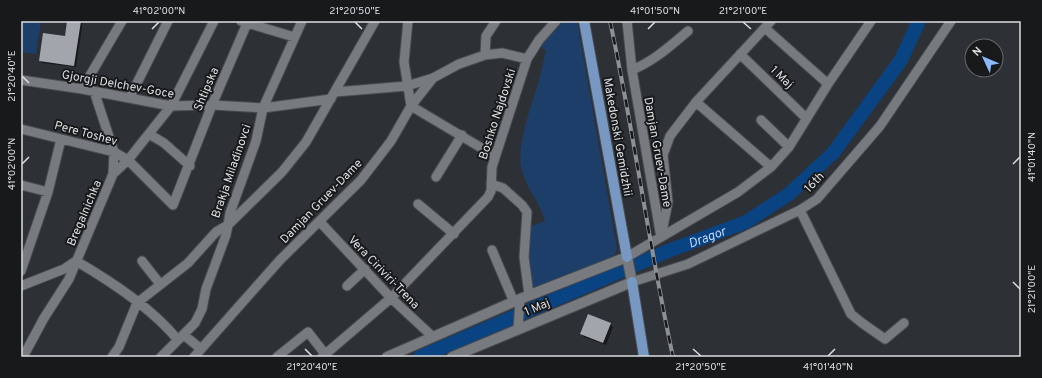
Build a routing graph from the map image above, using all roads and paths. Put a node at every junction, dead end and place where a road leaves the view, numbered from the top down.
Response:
1 (122, 21) edge
2 (168, 21) edge
3 (214, 21) edge
4 (302, 21) edge
5 (375, 21) edge
6 (408, 21) edge
7 (496, 21) edge
8 (556, 21) edge
9 (584, 21) edge
10 (627, 21) edge
11 (872, 21) edge
12 (951, 21) edge
13 (246, 22) edge
14 (768, 24) edge
15 (688, 30) dead end
16 (294, 37) junction
17 (740, 54) junction
18 (485, 55) junction
19 (527, 59) junction
20 (632, 70) junction
21 (433, 78) junction
22 (21, 80) edge
23 (828, 84) junction
24 (407, 86) junction
25 (82, 89) junction
26 (94, 92) junction
27 (333, 96) junction
28 (130, 98) junction
29 (696, 102) junction
30 (212, 105) junction
31 (171, 106) junction
32 (411, 106) junction
33 (263, 108) junction
34 (806, 118) junction
35 (761, 120) dead end
36 (21, 129) edge
37 (148, 134) junction
38 (462, 135) junction
39 (62, 139) junction
40 (789, 147) junction
41 (114, 152) junction
42 (495, 156) junction
43 (128, 160) junction
44 (190, 166) junction
45 (771, 166) junction
46 (113, 174) junction
47 (436, 177) dead end
48 (491, 184) junction
49 (21, 185) edge
50 (48, 192) junction
51 (418, 204) dead end
52 (173, 205) joint
53 (800, 210) junction
54 (320, 222) junction
55 (228, 225) junction
56 (454, 234) junction
57 (660, 237) junction
58 (492, 250) dead end
59 (626, 257) junction
60 (76, 261) junction
61 (142, 261) dead end
62 (64, 269) junction
63 (365, 269) junction
64 (21, 271) edge
65 (69, 279) junction
66 (632, 282) junction
67 (160, 284) junction
68 (21, 286) edge
69 (348, 286) dead end
70 (391, 298) junction
71 (521, 300) junction
72 (137, 303) junction
73 (904, 323) dead end
74 (518, 327) junction
75 (433, 337) junction
76 (181, 338) junction
77 (201, 350) junction
78 (323, 356) edge
79 (23, 357) edge
80 (112, 357) edge
81 (161, 357) edge
82 (194, 357) edge
83 (277, 357) edge
84 (387, 357) edge
85 (452, 357) edge
86 (644, 357) edge

1 - 25 street
2 - 28 street
3 - 31 street, Bregalnichka
4 - 16 street, Brakja Miladinovci
5 - 27 street
6 - 24 street
7 - 18 street
8 - 19 street
9 - 59 main road, Makedonski Gemidzhii
10 - 20 street, Damjan Gruev-Dame
11 - 23 street, 1 Maj
12 - 53 street, 16th
13 - 16 street, Shtipska
13 - 30 street, Shtipska
14 - 17 street, 1 Maj
14 - 23 street, 1 Maj
15 - 20 street
16 - 33 street, Brakja Miladinovci
17 - 29 street, 1 Maj
17 - 34 street, 1 Maj
18 - 19 street, Damjan Gruev-Dame
18 - 21 street, Damjan Gruev-Dame
19 - 42 street, Boshko Najdovski
20 - 57 street, Damjan Gruev-Dame
21 - 24 street, Gjorgji Delchev-Goce
21 - 32 street, Damjan Gruev-Dame
22 - 25 street, Gjorgji Delchev-Goce
23 - 34 street, 1 Maj
24 - 27 street, Gjorgji Delchev-Goce
24 - 32 street
25 - 26 street, Gjorgji Delchev-Goce
26 - 28 street, Gjorgji Delchev-Goce
26 - 41 street, Bregalnichka
27 - 33 street, Gjorgji Delchev-Goce
27 - 55 street
28 - 31 street, Gjorgji Delchev-Goce
29 - 45 street
29 - 57 street, 1 Maj
30 - 31 street, Gjorgji Delchev-Goce
30 - 33 street, Gjorgji Delchev-Goce
30 - 44 street, Shtipska
31 - 37 street, Bregalnichka
32 - 38 street
32 - 54 street, Damjan Gruev-Dame
33 - 55 street, Brakja Miladinovci
34 - 40 street, 1 Maj
35 - 40 street
36 - 39 street, Pere Toshev
37 - 43 street, Bregalnichka
37 - 44 street
38 - 42 street
38 - 47 street
39 - 41 street, Pere Toshev
39 - 50 street
40 - 45 street, 1 Maj
41 - 43 street, Pere Toshev
41 - 46 street, Bregalnichka
42 - 48 street, Boshko Najdovski
43 - 46 street, Bregalnichka
43 - 52 street, Pere Toshev
44 - 52 street, Shtipska
45 - 57 street, 1 Maj
46 - 60 street, Bregalnichka
48 - 56 street, Boshko Najdovski
48 - 71 street, 1 Maj
49 - 50 street
50 - 64 street
51 - 56 street
53 - 66 street, 16th
53 - 73 street
54 - 63 street, Vera Ciriviri-Trena
54 - 77 street, Damjan Gruev-Dame
55 - 67 street, Brakja Miladinovci
55 - 76 street
56 - 70 street, Boshko Najdovski
57 - 59 street, 1 Maj
58 - 71 street, 1 Maj
59 - 66 street
59 - 71 street, 1 Maj
60 - 62 street
60 - 65 street, Bregalnichka
60 - 72 street
61 - 67 street
62 - 65 street
62 - 68 street
63 - 69 street
63 - 70 street, Vera Ciriviri-Trena
65 - 79 street, Bregalnichka
66 - 74 street, 1 Maj
66 - 86 main road
67 - 72 street, Brakja Miladinovci
70 - 75 street, Vera Ciriviri-Trena
70 - 78 street, Boshko Najdovski
71 - 74 street
71 - 75 street, 1 Maj
72 - 76 street
72 - 80 street, Brakja Miladinovci
74 - 85 street, 1 Maj
75 - 84 street, 1 Maj
76 - 77 street
76 - 81 street
77 - 82 street, Damjan Gruev-Dame
78 - 83 street

